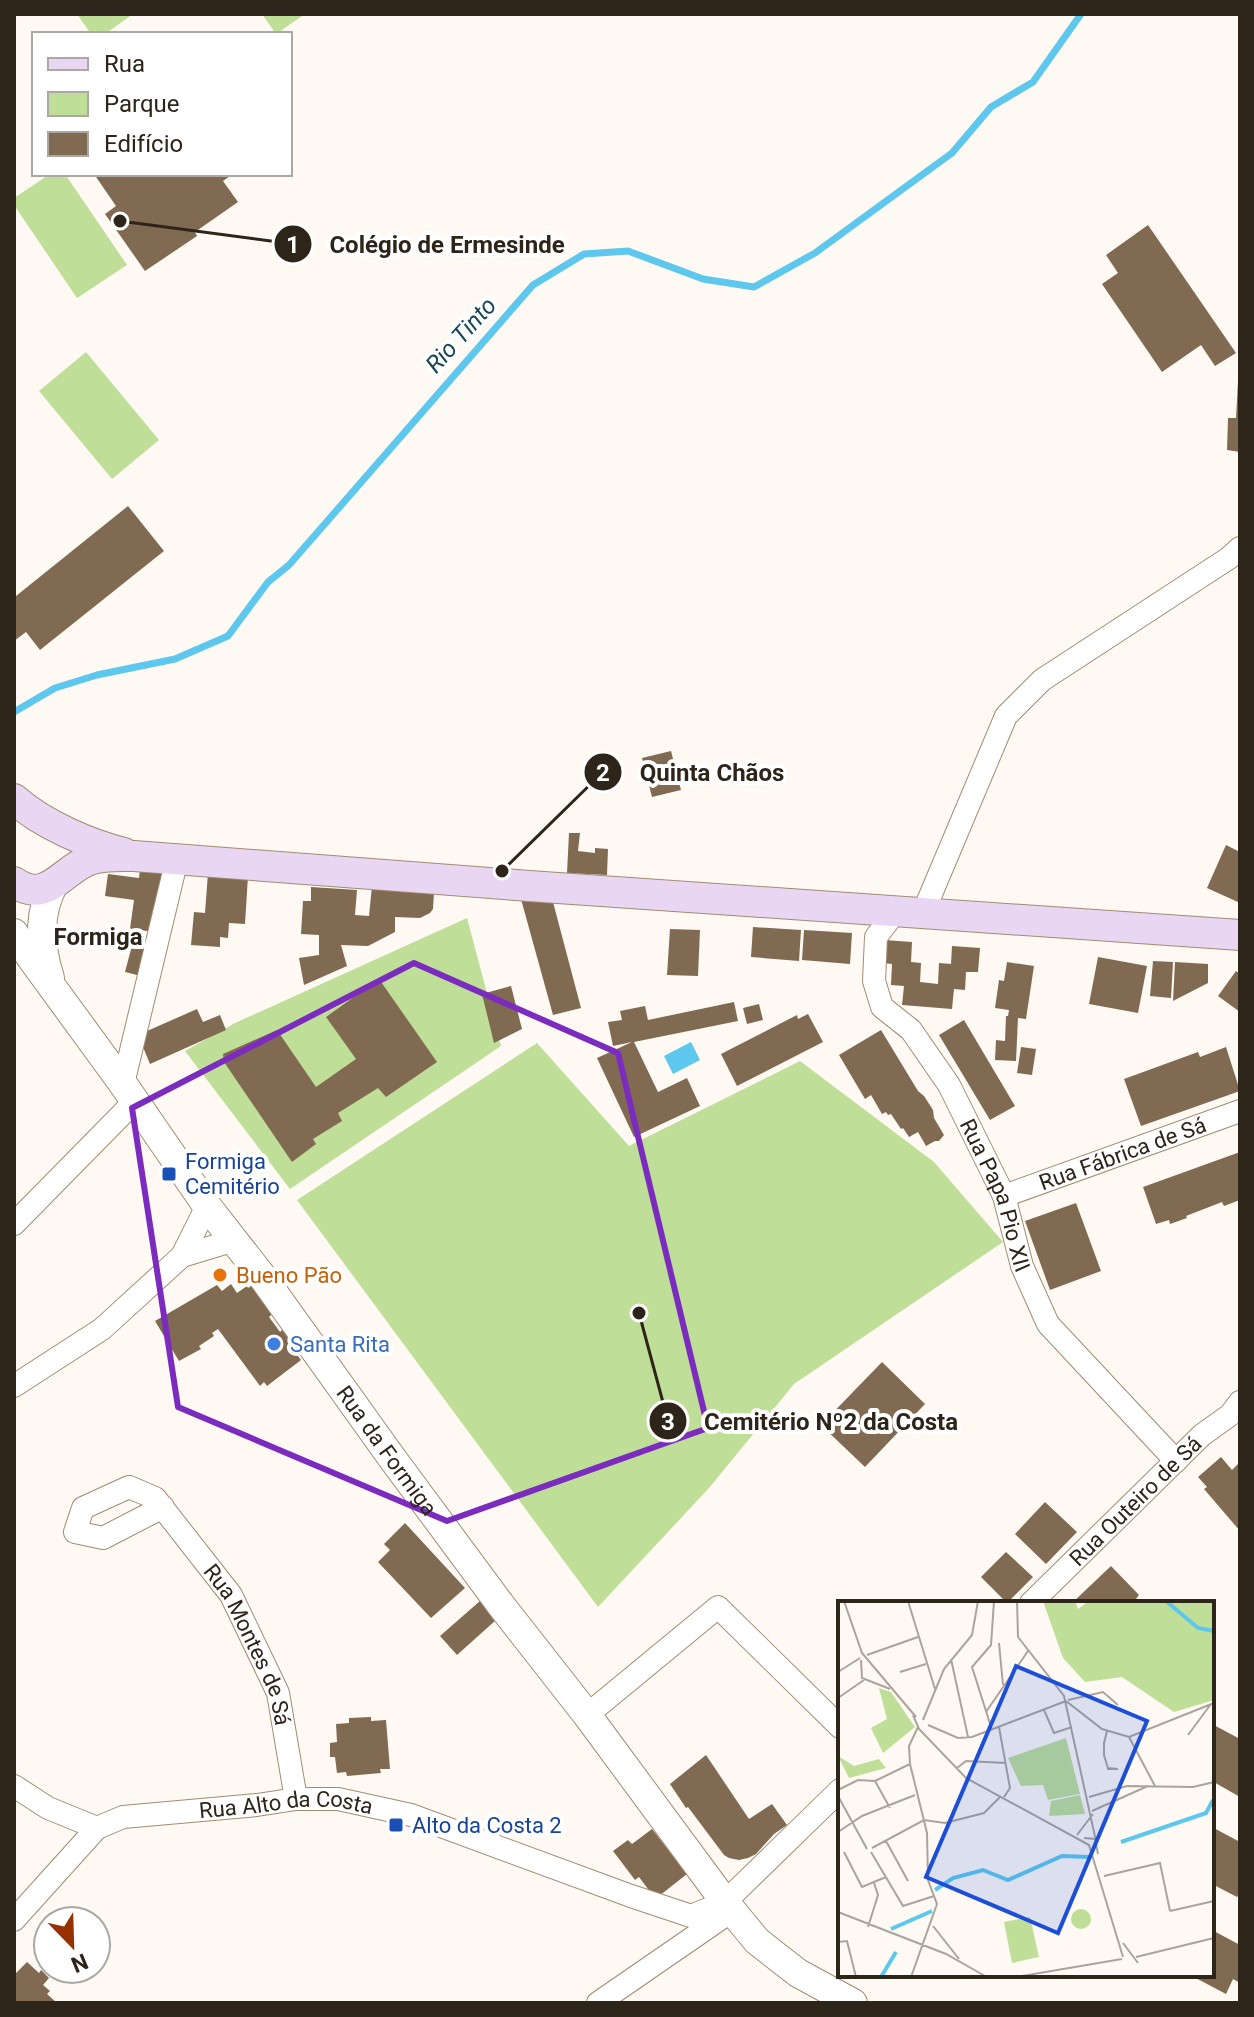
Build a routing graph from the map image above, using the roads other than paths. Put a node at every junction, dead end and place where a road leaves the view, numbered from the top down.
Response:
1 (1240, 548) edge
2 (14, 799) edge
3 (49, 823) junction
4 (14, 828) edge
5 (134, 856) junction
6 (177, 859) junction
7 (59, 880) junction
8 (14, 882) edge
9 (910, 912) junction
10 (14, 933) edge
11 (1240, 935) edge
12 (57, 993) junction
13 (129, 1092) junction
14 (1240, 1111) edge
15 (1004, 1196) junction
16 (207, 1206) junction
17 (14, 1224) edge
18 (235, 1240) junction
19 (182, 1256) junction
20 (14, 1386) edge
21 (1237, 1415) edge
22 (1176, 1461) junction
23 (163, 1507) dead end
24 (1033, 1601) edge
25 (587, 1715) junction
26 (838, 1725) edge
27 (14, 1786) edge
28 (838, 1792) edge
29 (296, 1799) junction
30 (97, 1828) junction
31 (729, 1906) junction
32 (14, 1920) edge
33 (598, 2003) edge
34 (853, 2003) edge

1 - 9 street, Rua Papa Pio XII
2 - 3 main road
3 - 4 main road
3 - 5 main road
3 - 7 main road
5 - 6 main road
5 - 7 main road
6 - 9 main road
6 - 13 street
7 - 8 main road
7 - 12 street, Rua da Formiga
9 - 11 main road
9 - 15 street, Rua Papa Pio XII
10 - 12 street, Rua da Formiga
12 - 13 street, Rua da Formiga
13 - 16 street, Rua da Formiga
13 - 17 street
14 - 15 street, Rua Fábrica de Sá
15 - 22 street, Rua Papa Pio XII
16 - 18 street, Rua da Formiga
16 - 19 street
18 - 19 street
18 - 25 street, Rua da Formiga
19 - 20 street
21 - 22 street, Rua Outeiro de Sá
22 - 24 street, Rua Outeiro de Sá
23 - 29 street, Rua Montes de Sá
25 - 26 street
25 - 31 street, Rua da Formiga
27 - 30 street
28 - 31 street
29 - 30 street, Rua Alto da Costa
29 - 31 street, Rua Alto da Costa
30 - 32 street
31 - 33 street
31 - 34 street, Rua da Formiga

